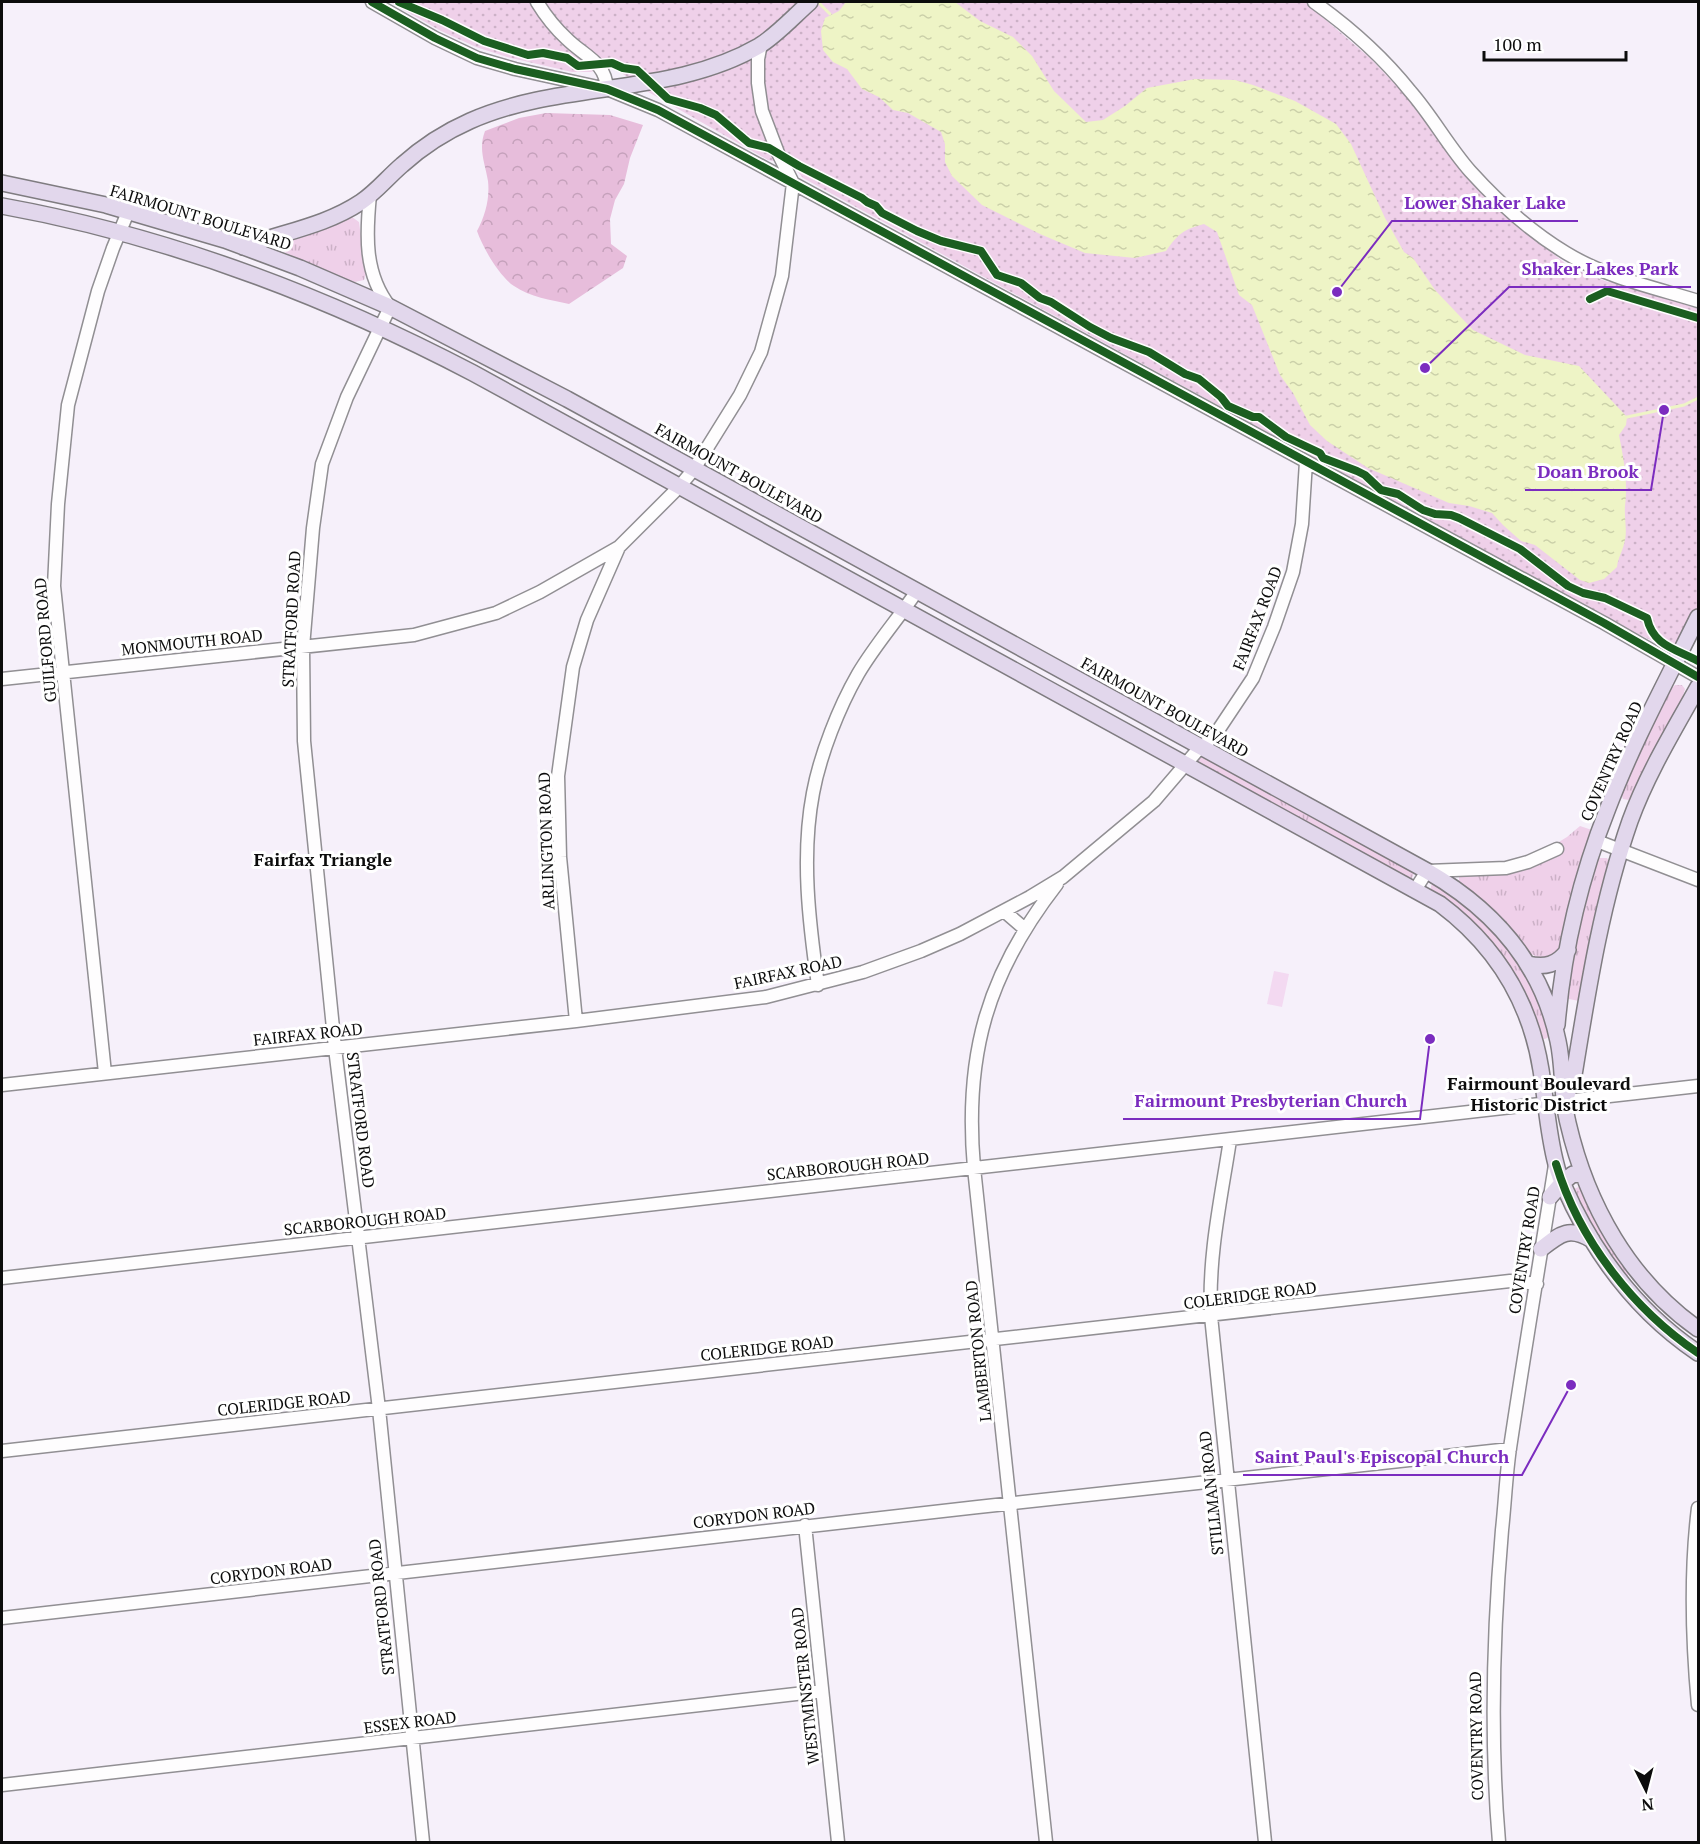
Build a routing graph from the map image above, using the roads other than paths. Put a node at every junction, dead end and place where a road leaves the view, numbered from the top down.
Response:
1 (372, 2) edge
2 (537, 2) edge
3 (810, 2) edge
4 (1314, 2) edge
5 (761, 44) junction
6 (607, 89) junction
7 (2, 183) edge
8 (793, 183) junction
9 (370, 195) junction
10 (2, 206) edge
11 (128, 212) junction
12 (119, 232) junction
13 (244, 247) junction
14 (221, 263) junction
15 (1698, 301) edge
16 (390, 307) junction
17 (381, 327) junction
18 (1306, 462) junction
19 (694, 469) junction
20 (679, 488) junction
21 (619, 547) junction
22 (917, 591) junction
23 (904, 610) junction
24 (1698, 617) edge
25 (303, 647) junction
26 (1674, 664) junction
27 (63, 672) junction
28 (1698, 677) edge
29 (2, 679) edge
30 (1698, 687) edge
31 (1202, 748) junction
32 (1186, 765) junction
33 (1597, 841) junction
34 (1557, 849) dead end
35 (1621, 850) junction
36 (1426, 871) junction
37 (1063, 877) junction
38 (1698, 880) edge
39 (1415, 890) junction
40 (1004, 911) junction
41 (1025, 929) junction
42 (1568, 950) junction
43 (1528, 964) junction
44 (818, 985) junction
45 (576, 1021) junction
46 (1556, 1032) junction
47 (335, 1048) junction
48 (105, 1073) junction
49 (2, 1085) edge
50 (1698, 1086) edge
51 (1564, 1102) junction
52 (1546, 1104) junction
53 (1230, 1140) junction
54 (1556, 1164) junction
55 (974, 1168) junction
56 (1583, 1175) junction
57 (1562, 1183) junction
58 (1550, 1197) junction
59 (359, 1238) junction
60 (1592, 1240) junction
61 (1541, 1249) junction
62 (1641, 1275) junction
63 (2, 1278) edge
64 (1537, 1284) junction
65 (1625, 1288) junction
66 (1211, 1316) junction
67 (1698, 1329) edge
68 (993, 1339) junction
69 (1698, 1353) edge
70 (379, 1409) junction
71 (1510, 1449) junction
72 (2, 1452) edge
73 (1227, 1480) junction
74 (1010, 1505) junction
75 (1698, 1508) edge
76 (805, 1525) junction
77 (394, 1573) junction
78 (2, 1618) edge
79 (822, 1691) junction
80 (1698, 1705) edge
81 (412, 1739) junction
82 (2, 1785) edge
83 (423, 1842) edge
84 (838, 1842) edge
85 (1046, 1842) edge
86 (1265, 1842) edge
87 (1499, 1842) edge

1 - 6 street
2 - 6 street
3 - 5 main road
4 - 15 street
5 - 6 main road
5 - 8 street
6 - 8 street
6 - 9 main road
7 - 11 main road, FAIRMOUNT BOULEVARD
8 - 18 street
8 - 19 street, ARLINGTON ROAD
9 - 13 main road
9 - 16 street
10 - 12 main road
11 - 12 street, GUILFORD ROAD
11 - 13 main road, FAIRMOUNT BOULEVARD
12 - 14 main road
12 - 27 street, GUILFORD ROAD
13 - 14 main road
13 - 16 main road, FAIRMOUNT BOULEVARD
14 - 17 main road
16 - 17 street, STRATFORD ROAD
16 - 19 main road, FAIRMOUNT BOULEVARD
17 - 20 main road
17 - 25 street, STRATFORD ROAD
18 - 26 street
18 - 31 street, FAIRFAX ROAD
19 - 20 street, ARLINGTON ROAD
19 - 22 main road, FAIRMOUNT BOULEVARD
20 - 21 street, ARLINGTON ROAD
20 - 23 main road
21 - 25 street, MONMOUTH ROAD
21 - 45 street, ARLINGTON ROAD
22 - 23 street
22 - 31 main road, FAIRMOUNT BOULEVARD
23 - 32 main road
23 - 44 street
24 - 26 main road, COVENTRY ROAD
25 - 27 street, MONMOUTH ROAD
25 - 47 street, STRATFORD ROAD
26 - 28 street
26 - 33 main road, COVENTRY ROAD
27 - 29 street, MONMOUTH ROAD
27 - 48 street, GUILFORD ROAD
30 - 35 main road, COVENTRY ROAD
31 - 32 street, FAIRFAX ROAD
31 - 36 main road, FAIRMOUNT BOULEVARD
32 - 37 street, FAIRFAX ROAD
32 - 39 main road
33 - 35 street
33 - 42 main road, COVENTRY ROAD
34 - 36 street
35 - 38 street
35 - 51 main road, COVENTRY ROAD
36 - 39 street
36 - 43 main road, FAIRMOUNT BOULEVARD
37 - 40 street, FAIRFAX ROAD
37 - 41 street, LAMBERTON ROAD
39 - 52 main road
40 - 41 street
40 - 44 street, FAIRFAX ROAD
41 - 55 street, LAMBERTON ROAD
42 - 43 main road
42 - 46 main road, COVENTRY ROAD
43 - 46 main road, FAIRMOUNT BOULEVARD
44 - 45 street, FAIRFAX ROAD
45 - 47 street, FAIRFAX ROAD
46 - 51 main road, FAIRMOUNT BOULEVARD
46 - 52 main road, COVENTRY ROAD
47 - 48 street, FAIRFAX ROAD
47 - 59 street, STRATFORD ROAD
48 - 49 street, FAIRFAX ROAD
50 - 51 street, SCARBOROUGH ROAD
51 - 52 street, SCARBOROUGH ROAD
51 - 54 main road, COVENTRY ROAD
51 - 56 main road, FAIRMOUNT BOULEVARD
52 - 53 street, SCARBOROUGH ROAD
52 - 54 main road
53 - 55 street, SCARBOROUGH ROAD
53 - 66 street, STILLMAN ROAD
54 - 57 main road
54 - 58 street, COVENTRY ROAD
55 - 59 street, SCARBOROUGH ROAD
55 - 68 street, LAMBERTON ROAD
56 - 57 main road
56 - 62 main road, FAIRMOUNT BOULEVARD
57 - 58 main road
57 - 60 main road
58 - 61 street, COVENTRY ROAD
59 - 63 street, SCARBOROUGH ROAD
59 - 70 street, STRATFORD ROAD
60 - 61 main road
60 - 65 main road
61 - 64 street, COVENTRY ROAD
62 - 65 main road
62 - 67 main road, FAIRMOUNT BOULEVARD
64 - 66 street, COLERIDGE ROAD
64 - 71 street, COVENTRY ROAD
65 - 69 main road
66 - 68 street, COLERIDGE ROAD
66 - 73 street, STILLMAN ROAD
68 - 70 street, COLERIDGE ROAD
68 - 74 street, LAMBERTON ROAD
70 - 72 street, COLERIDGE ROAD
70 - 77 street, STRATFORD ROAD
71 - 73 street, CORYDON ROAD
71 - 87 street, COVENTRY ROAD
73 - 74 street, CORYDON ROAD
73 - 86 street, STILLMAN ROAD
74 - 76 street, CORYDON ROAD
74 - 85 street, LAMBERTON ROAD
75 - 80 street
76 - 77 street, CORYDON ROAD
76 - 79 street, WESTMINSTER ROAD
77 - 78 street, CORYDON ROAD
77 - 81 street, STRATFORD ROAD
79 - 81 street, ESSEX ROAD
79 - 84 street, WESTMINSTER ROAD
81 - 82 street, ESSEX ROAD
81 - 83 street, STRATFORD ROAD

